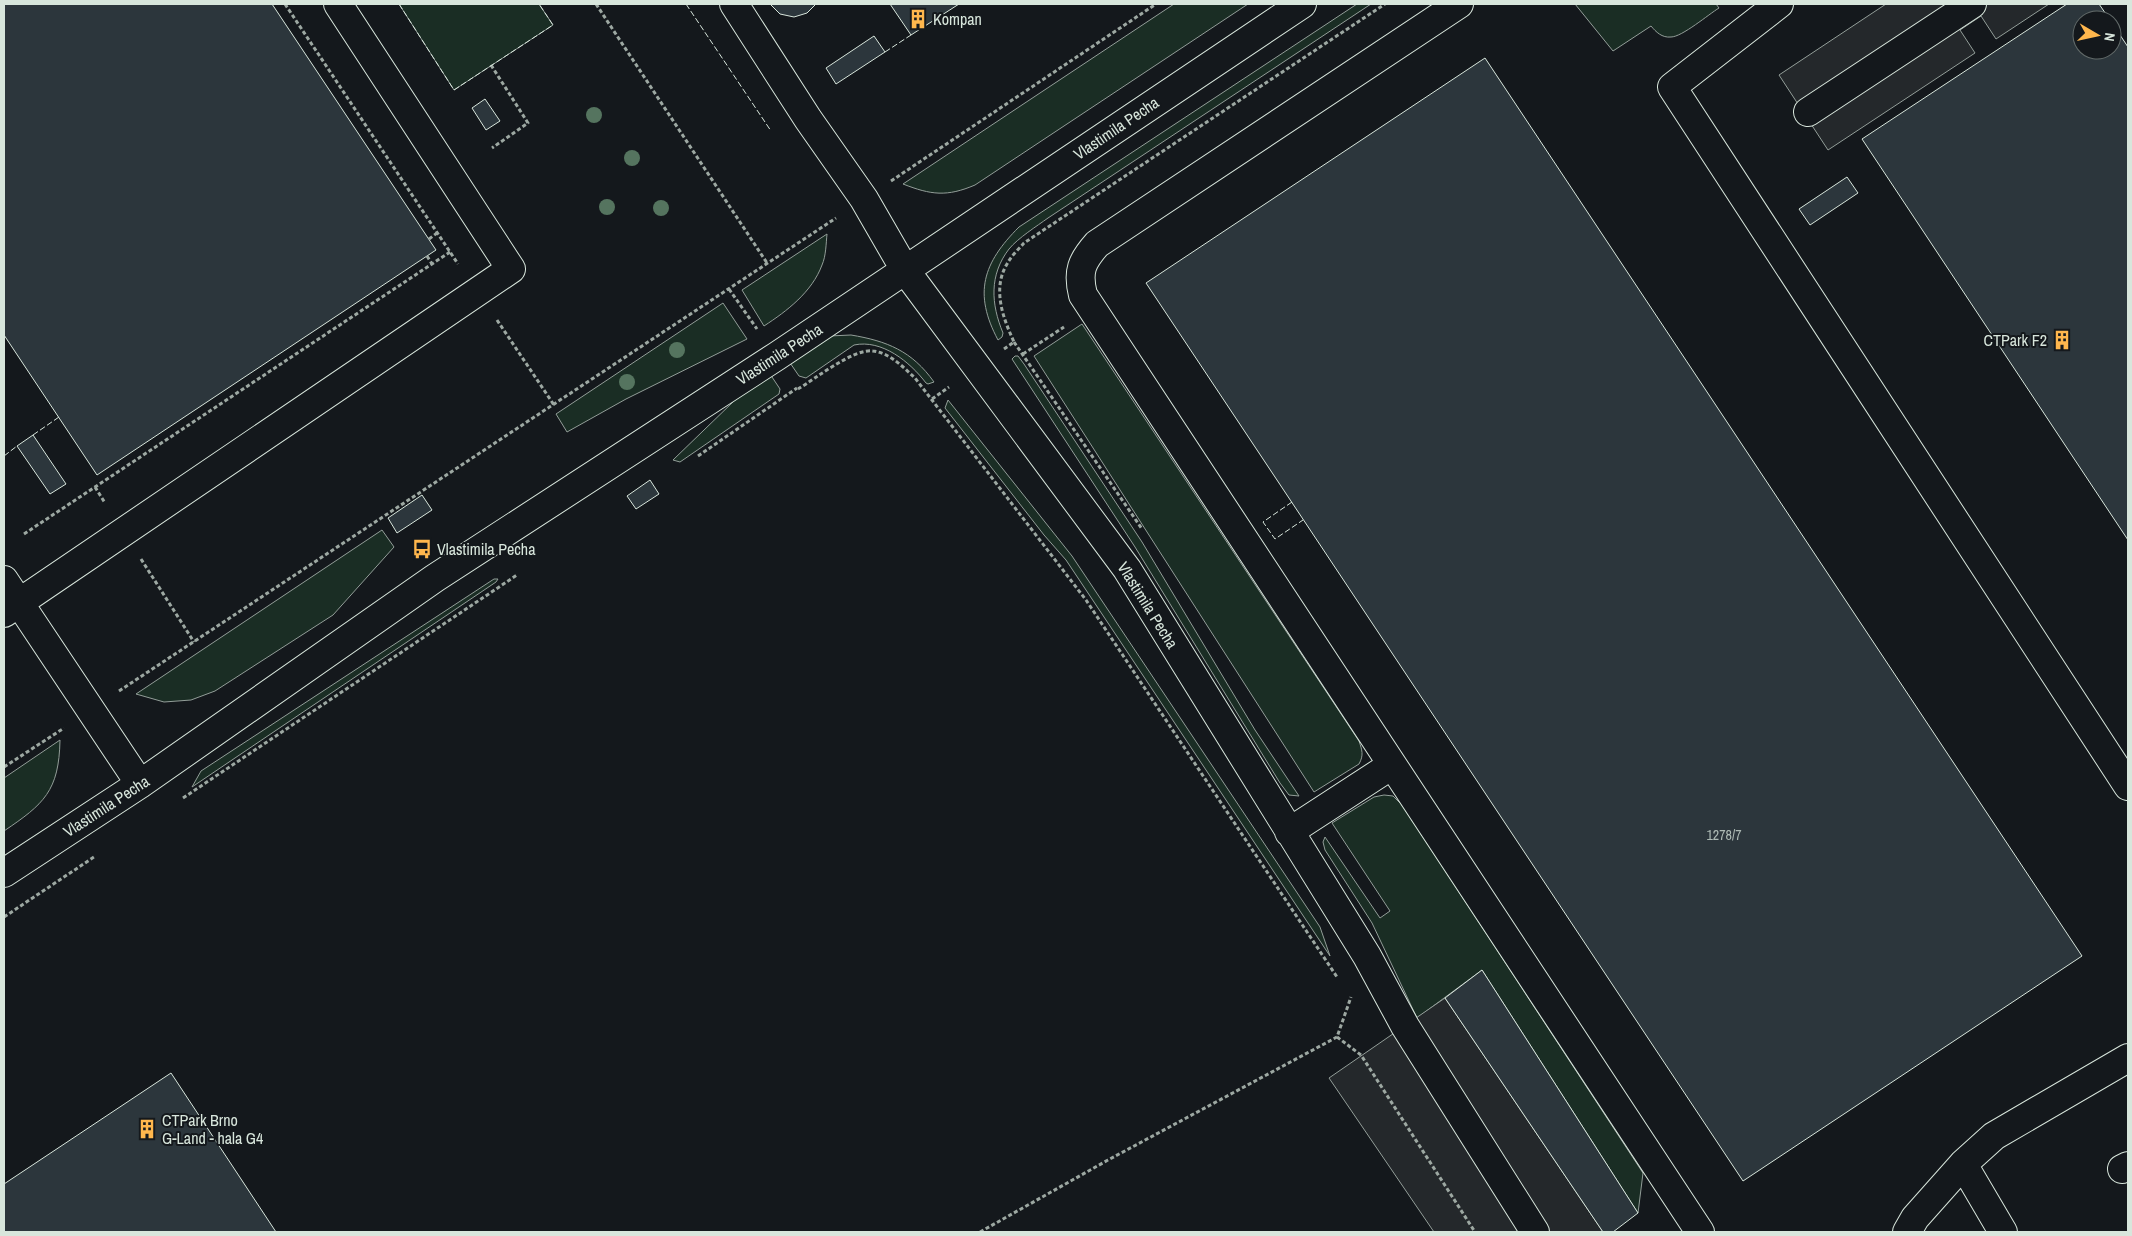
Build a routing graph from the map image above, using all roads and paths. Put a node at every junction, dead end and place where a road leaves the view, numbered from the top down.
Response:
1 (285, 4) edge
2 (338, 4) edge
3 (596, 4) edge
4 (734, 4) edge
5 (1156, 4) edge
6 (1302, 4) edge
7 (1385, 4) edge
8 (1459, 4) edge
9 (1779, 4) edge
10 (1972, 4) edge
11 (492, 65) dead end
12 (1808, 112) dead end
13 (492, 148) dead end
14 (864, 199) junction
15 (437, 233) junction
16 (429, 239) dead end
17 (450, 252) junction
18 (427, 256) dead end
19 (767, 263) junction
20 (432, 264) junction
21 (460, 266) dead end
22 (905, 270) junction
23 (729, 289) junction
24 (1092, 309) junction
25 (497, 319) dead end
26 (762, 335) dead end
27 (999, 352) dead end
28 (1023, 354) dead end
29 (792, 381) dead end
30 (798, 389) junction
31 (554, 404) junction
32 (698, 456) dead end
33 (95, 487) junction
34 (107, 506) dead end
35 (24, 534) dead end
36 (139, 556) dead end
37 (517, 575) dead end
38 (4, 580) edge
39 (11, 608) edge
40 (194, 642) junction
41 (90, 710) junction
42 (1392, 765) junction
43 (4, 767) edge
44 (140, 784) junction
45 (2128, 786) edge
46 (178, 802) dead end
47 (1289, 832) junction
48 (95, 857) dead end
49 (4, 873) edge
50 (4, 917) edge
51 (1367, 956) junction
52 (1340, 981) dead end
53 (1346, 989) dead end
54 (1351, 997) junction
55 (1337, 1037) junction
56 (2128, 1058) edge
57 (1963, 1164) junction
58 (980, 1232) edge
59 (1475, 1232) edge
60 (1535, 1232) edge
61 (1700, 1232) edge
62 (1907, 1232) edge
63 (2003, 1232) edge

1 - 15 path
2 - 39 street
3 - 19 path
4 - 14 street
5 - 14 path
6 - 22 street, Vlastimila Pecha
7 - 27 path
8 - 24 street
9 - 45 street
10 - 12 street
11 - 13 path
14 - 19 path
14 - 22 street
15 - 16 path
15 - 17 path
17 - 20 path
17 - 21 path
18 - 20 path
19 - 23 path
20 - 33 path
22 - 44 street, Vlastimila Pecha
22 - 47 street, Vlastimila Pecha
23 - 26 path
23 - 31 path
24 - 28 path
24 - 42 street
25 - 31 path
29 - 30 path
30 - 32 path
30 - 52 path
31 - 40 path
33 - 34 path
33 - 35 path
36 - 40 path
37 - 46 path
38 - 39 street
39 - 41 street
40 - 41 path
41 - 43 path
41 - 44 street
42 - 47 street
42 - 61 street
44 - 49 street, Vlastimila Pecha
47 - 51 street, Vlastimila Pecha
48 - 50 path
51 - 54 path
51 - 60 street, Vlastimila Pecha
53 - 54 path
54 - 55 path
55 - 58 path
55 - 59 path
56 - 57 street
57 - 62 street
57 - 63 street

